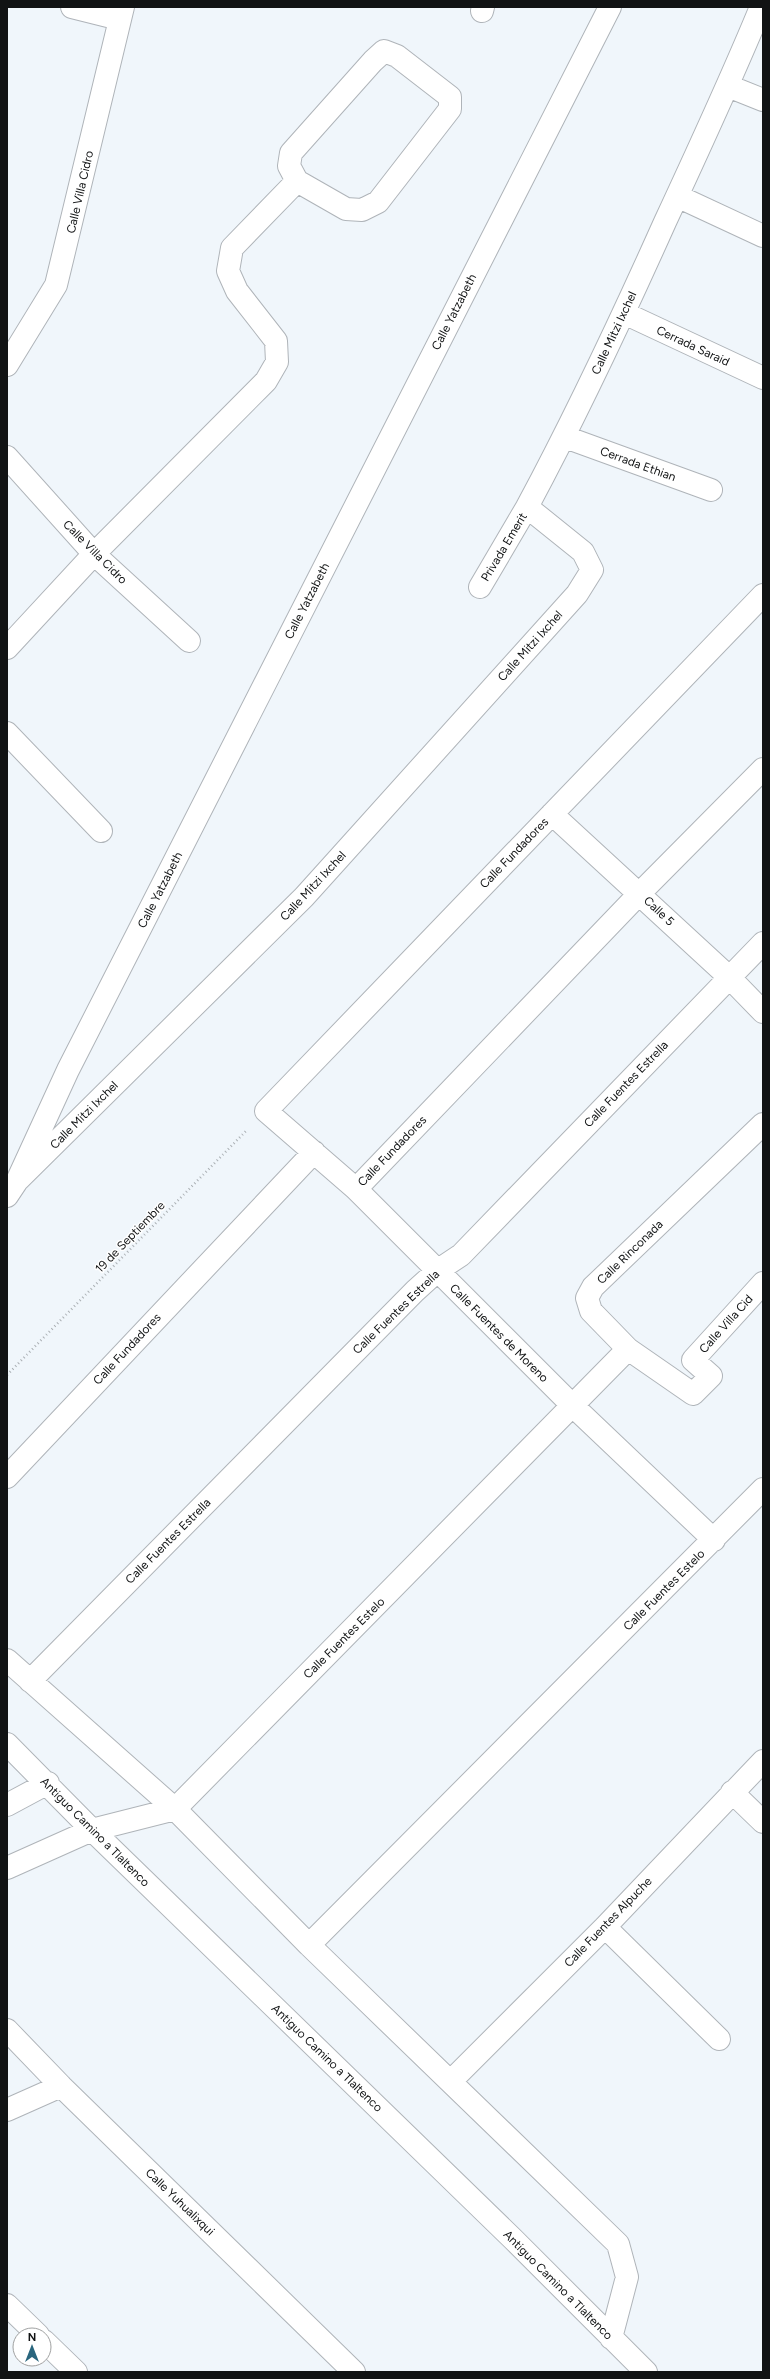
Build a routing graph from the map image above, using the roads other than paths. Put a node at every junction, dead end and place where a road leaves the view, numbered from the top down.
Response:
1 (72, 7) edge
2 (610, 7) edge
3 (761, 7) edge
4 (122, 13) edge
5 (728, 86) junction
6 (763, 100) edge
7 (297, 182) junction
8 (677, 196) junction
9 (763, 236) edge
10 (624, 313) junction
11 (7, 365) edge
12 (763, 378) edge
13 (565, 437) junction
14 (7, 457) edge
15 (711, 490) dead end
16 (528, 508) junction
17 (94, 554) junction
18 (480, 587) dead end
19 (763, 595) edge
20 (189, 641) dead end
21 (7, 648) edge
22 (7, 733) edge
23 (763, 769) edge
24 (552, 814) junction
25 (101, 831) dead end
26 (640, 893) junction
27 (763, 943) edge
28 (729, 977) junction
29 (763, 1012) edge
30 (266, 1111) joint
31 (763, 1124) edge
32 (314, 1152) junction
33 (12, 1189) edge
34 (356, 1189) junction
35 (437, 1271) junction
36 (763, 1283) edge
37 (628, 1349) junction
38 (574, 1407) junction
39 (7, 1477) edge
40 (763, 1489) edge
41 (714, 1540) junction
42 (7, 1660) edge
43 (30, 1682) junction
44 (7, 1744) edge
45 (763, 1761) edge
46 (48, 1783) junction
47 (732, 1792) junction
48 (7, 1804) edge
49 (175, 1809) junction
50 (763, 1822) edge
51 (92, 1830) junction
52 (7, 1868) edge
53 (605, 1927) junction
54 (309, 1945) junction
55 (7, 2030) edge
56 (719, 2039) dead end
57 (451, 2081) junction
58 (60, 2086) junction
59 (7, 2110) edge
60 (7, 2305) edge
61 (30, 2327) edge
62 (611, 2338) junction
63 (52, 2349) edge
64 (76, 2372) edge
65 (354, 2372) edge
66 (646, 2372) edge

1 - 4 street
2 - 33 street, Calle Yatzabeth
3 - 5 street, Calle Mitzi Ixchel
4 - 11 street, Calle Villa Cidro
5 - 6 street
5 - 8 street, Calle Mitzi Ixchel
7 - 7 street
7 - 17 street
8 - 9 street
8 - 10 street, Calle Mitzi Ixchel
10 - 12 street, Cerrada Saraid
10 - 13 street, Calle Mitzi Ixchel
13 - 15 street, Cerrada Ethian
13 - 16 street, Calle Mitzi Ixchel
14 - 17 street, Calle Villa Cidro
16 - 18 street, Privada Emerit
16 - 33 street, Calle Mitzi Ixchel
17 - 20 street, Calle Villa Cidro
17 - 21 street
19 - 24 street, Calle Fundadores
22 - 25 street
23 - 26 street, Calle Fundadores
24 - 26 street, Calle 5
24 - 30 street, Calle Fundadores
26 - 28 street, Calle 5
26 - 34 street, Calle Fundadores
27 - 28 street, Calle Fuentes Estrella
28 - 29 street, Calle 5
28 - 35 street, Calle Fuentes Estrella
30 - 32 street, Calle Fuentes de Moreno
31 - 37 street, Calle Rinconada
32 - 34 street, Calle Fuentes de Moreno
32 - 39 street, Calle Fundadores
34 - 35 street, Calle Fuentes de Moreno
35 - 38 street, Calle Fuentes de Moreno
35 - 43 street, Calle Fuentes Estrella
36 - 37 street, Calle Villa Cid
37 - 38 street
38 - 41 street, Calle Fuentes de Moreno
38 - 49 street, Calle Fuentes Estelo
40 - 41 street, Calle Fuentes Estelo
41 - 54 street, Calle Fuentes Estelo
42 - 43 street
43 - 49 street
44 - 46 street, Antiguo Camino a Tlaltenco
45 - 47 street, Calle Fuentes Alpuche
46 - 48 street
46 - 51 street, Antiguo Camino a Tlaltenco
47 - 50 street
47 - 53 street, Calle Fuentes Alpuche
49 - 51 street
49 - 54 street
51 - 52 street
51 - 62 street, Antiguo Camino a Tlaltenco
53 - 56 street
53 - 57 street, Calle Fuentes Alpuche
54 - 57 street
55 - 58 street, Calle Yuhualixqui
57 - 62 street
58 - 59 street
58 - 65 street, Calle Yuhualixqui
60 - 61 street
62 - 66 street, Antiguo Camino a Tlaltenco
63 - 64 street

